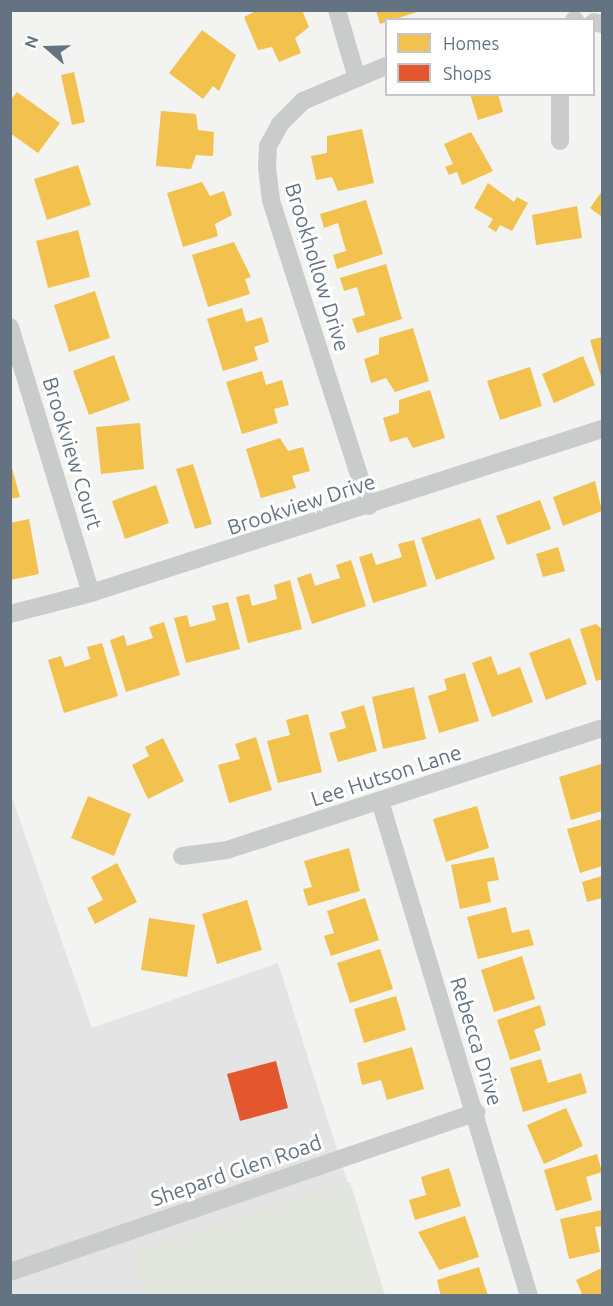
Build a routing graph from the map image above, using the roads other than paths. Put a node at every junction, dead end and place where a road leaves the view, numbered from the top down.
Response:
1 (337, 10) edge
2 (385, 67) edge
3 (356, 75) junction
4 (560, 96) edge
5 (560, 141) dead end
6 (10, 327) edge
7 (603, 429) edge
8 (369, 506) junction
9 (91, 593) junction
10 (10, 614) edge
11 (603, 728) edge
12 (380, 801) junction
13 (183, 856) dead end
14 (476, 1112) junction
15 (10, 1272) edge
16 (529, 1296) edge

1 - 3 street
2 - 3 street, Brookhollow Drive
3 - 8 street, Brookhollow Drive
4 - 5 street
6 - 9 street, Brookview Court
7 - 8 street, Brookview Drive
8 - 9 street, Brookview Drive
9 - 10 street, Brookview Drive
11 - 12 street, Lee Hutson Lane
12 - 13 street, Lee Hutson Lane
12 - 14 street, Rebecca Drive
14 - 15 street, Shepard Glen Road
14 - 16 street, Rebecca Drive

